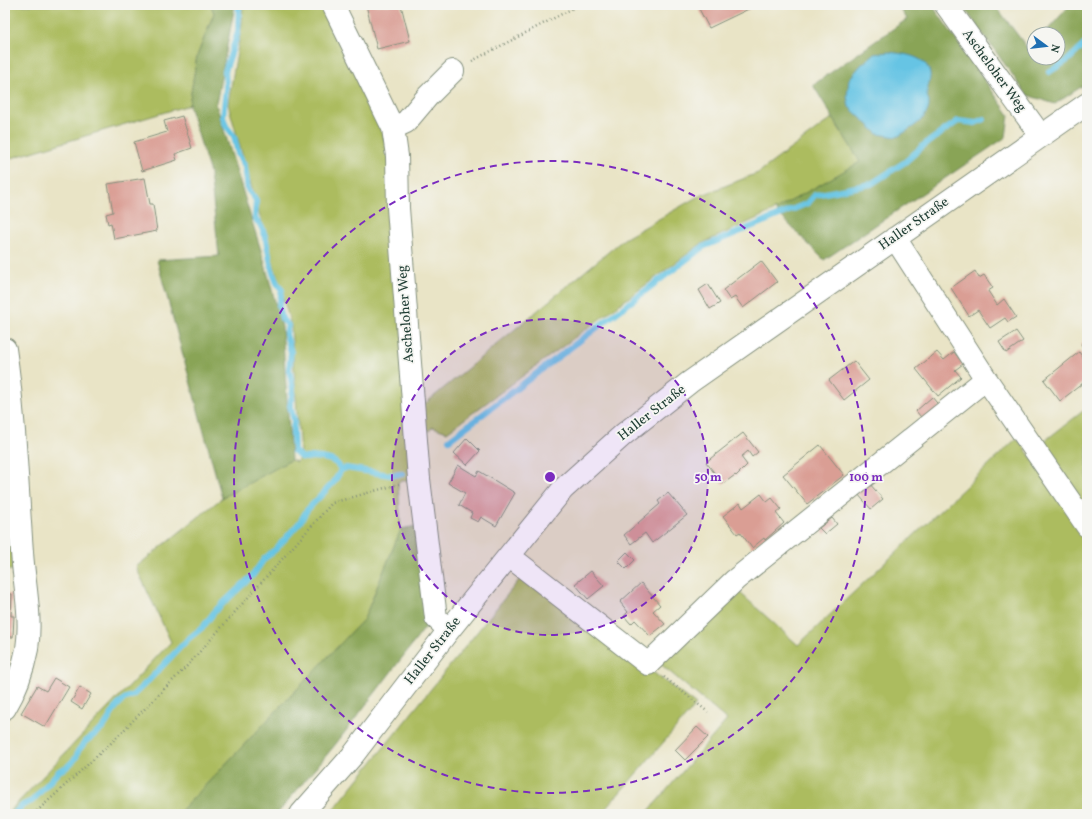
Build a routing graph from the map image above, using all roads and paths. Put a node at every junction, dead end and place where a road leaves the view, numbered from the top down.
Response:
1 (333, 5) edge
2 (579, 5) edge
3 (946, 5) edge
4 (454, 71) joint
5 (1087, 104) edge
6 (393, 128) junction
7 (1041, 136) junction
8 (895, 238) junction
9 (5, 349) edge
10 (986, 379) junction
11 (419, 479) junction
12 (1087, 526) edge
13 (508, 556) junction
14 (449, 630) junction
15 (648, 664) junction
16 (5, 708) edge
17 (708, 712) dead end
18 (34, 814) edge
19 (301, 814) edge

1 - 6 street, Ascheloher Weg
2 - 4 path
3 - 7 street, Ascheloher Weg
4 - 6 street
5 - 7 street, Haller Straße
6 - 11 street, Ascheloher Weg
7 - 8 street, Haller Straße
8 - 10 street
8 - 13 street, Haller Straße
9 - 16 street
10 - 12 street
10 - 15 street
11 - 14 street, Ascheloher Weg
11 - 18 path
13 - 14 street, Haller Straße
13 - 15 street
14 - 19 street, Haller Straße
15 - 17 path

